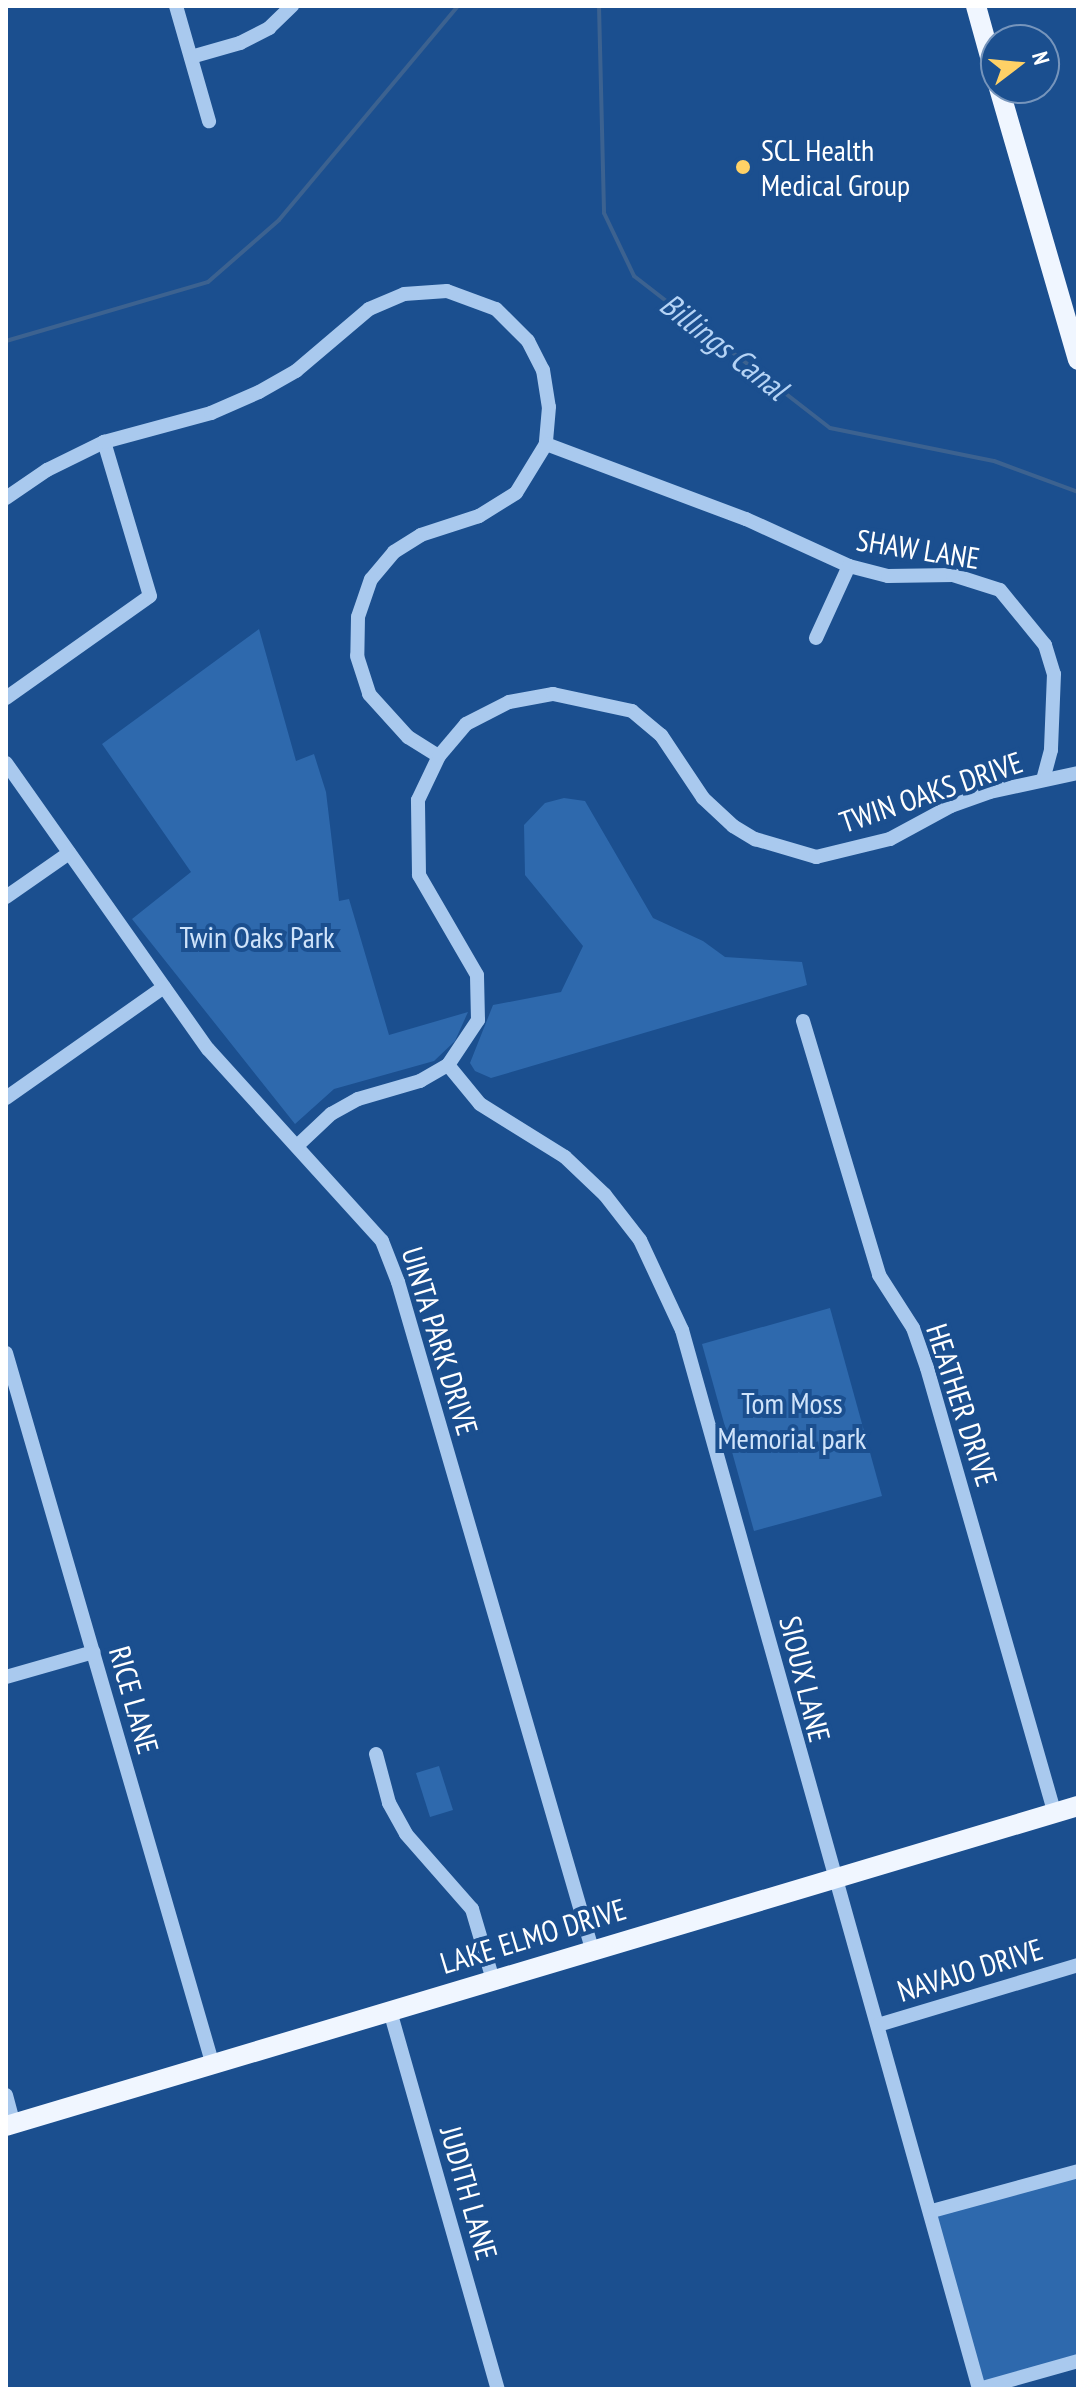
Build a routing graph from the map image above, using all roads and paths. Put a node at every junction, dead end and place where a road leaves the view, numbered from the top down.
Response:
1 (176, 6) edge
2 (292, 6) edge
3 (191, 57) junction
4 (1004, 104) edge
5 (209, 121) dead end
6 (1078, 360) edge
7 (104, 442) junction
8 (546, 444) junction
9 (6, 498) edge
10 (849, 566) junction
11 (816, 638) dead end
12 (6, 698) edge
13 (439, 756) junction
14 (6, 763) edge
15 (1078, 773) edge
16 (1043, 780) junction
17 (69, 853) junction
18 (6, 897) edge
19 (164, 987) junction
20 (803, 1021) dead end
21 (448, 1065) junction
22 (6, 1098) edge
23 (297, 1146) junction
24 (6, 1353) edge
25 (93, 1652) junction
26 (6, 1677) edge
27 (376, 1754) dead end
28 (1078, 1806) edge
29 (1055, 1813) junction
30 (831, 1877) junction
31 (592, 1949) junction
32 (1078, 1965) edge
33 (493, 1980) junction
34 (390, 2011) junction
35 (878, 2025) junction
36 (212, 2062) junction
37 (6, 2095) edge
38 (10, 2125) edge
39 (1078, 2171) edge
40 (932, 2211) junction
41 (1078, 2361) edge
42 (498, 2389) edge
43 (979, 2389) edge

1 - 3 street
2 - 3 street
3 - 5 street
4 - 6 main road
7 - 8 street
7 - 9 street
7 - 12 street
8 - 10 street, SHAW LANE
8 - 13 street
10 - 11 street
10 - 16 street, SHAW LANE
13 - 16 street, TWIN OAKS DRIVE
13 - 21 street, TWIN OAKS DRIVE
14 - 17 street, UINTA PARK DRIVE
15 - 16 street, TWIN OAKS DRIVE
17 - 18 street
17 - 19 street, UINTA PARK DRIVE
19 - 22 street
19 - 23 street, UINTA PARK DRIVE
20 - 29 street, HEATHER DRIVE
21 - 23 street, TWIN OAKS DRIVE
21 - 30 street, SIOUX LANE
23 - 31 street, UINTA PARK DRIVE
24 - 25 street, RICE LANE
25 - 26 street
25 - 36 street, RICE LANE
27 - 33 street
28 - 29 main road, LAKE ELMO DRIVE
29 - 30 main road, LAKE ELMO DRIVE
30 - 31 main road, LAKE ELMO DRIVE
30 - 35 street, SIOUX LANE
31 - 33 main road, LAKE ELMO DRIVE
32 - 35 street, NAVAJO DRIVE
33 - 34 main road, LAKE ELMO DRIVE
34 - 36 main road, LAKE ELMO DRIVE
34 - 42 street, JUDITH LANE
35 - 40 street, SIOUX LANE
36 - 38 main road, LAKE ELMO DRIVE
37 - 38 street
39 - 40 street
40 - 43 street, SIOUX LANE
41 - 43 street

